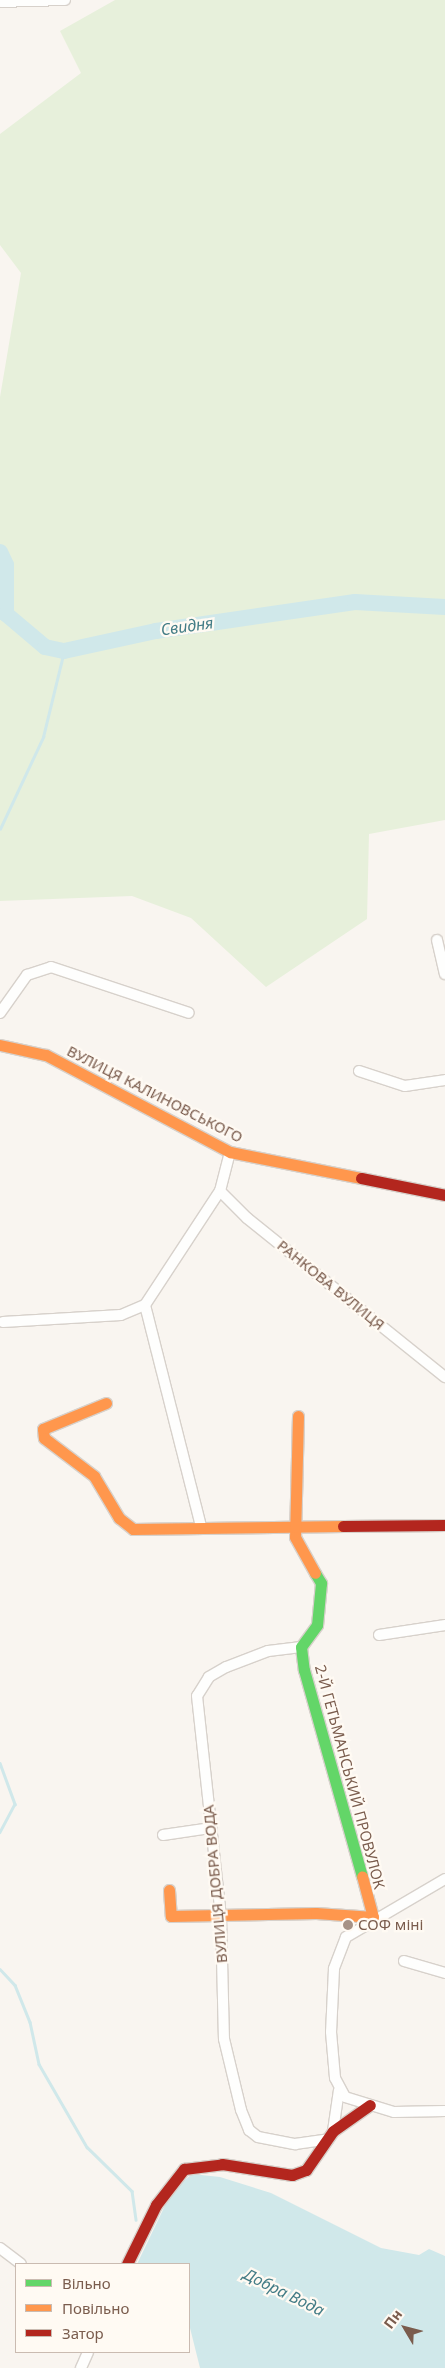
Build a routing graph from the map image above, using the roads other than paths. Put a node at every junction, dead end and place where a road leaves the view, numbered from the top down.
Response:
1 (65, 0) edge
2 (0, 2) edge
3 (437, 940) dead end
4 (445, 974) edge
5 (0, 1013) edge
6 (189, 1013) dead end
7 (0, 1046) edge
8 (360, 1071) dead end
9 (445, 1080) edge
10 (230, 1152) junction
11 (220, 1190) junction
12 (445, 1195) edge
13 (145, 1305) junction
14 (3, 1322) dead end
15 (445, 1378) edge
16 (106, 1403) dead end
17 (298, 1416) dead end
18 (295, 1524) junction
19 (445, 1525) edge
20 (201, 1527) junction
21 (445, 1625) edge
22 (379, 1635) dead end
23 (301, 1647) junction
24 (211, 1828) junction
25 (164, 1835) dead end
26 (445, 1879) edge
27 (169, 1890) dead end
28 (373, 1917) junction
29 (221, 1918) junction
30 (404, 1960) dead end
31 (445, 1973) edge
32 (339, 2090) junction
33 (370, 2105) junction
34 (445, 2111) edge
35 (331, 2135) junction
36 (0, 2248) edge
37 (20, 2263) edge
38 (127, 2263) edge
39 (88, 2353) edge
40 (81, 2368) edge

1 - 2 street
3 - 4 street
5 - 6 street
7 - 10 street, ВУЛИЦЯ КАЛИНОВСЬКОГО
8 - 9 street
10 - 11 street
10 - 12 street, ВУЛИЦЯ КАЛИНОВСЬКОГО
11 - 13 street
11 - 15 street, РАНКОВА ВУЛИЦЯ
13 - 14 street
13 - 20 street
16 - 20 street
17 - 18 street
18 - 19 street
18 - 20 street
18 - 23 street
21 - 22 street
23 - 24 street, ВУЛИЦЯ ДОБРА ВОДА
23 - 28 street, 2-Й ГЕТЬМАНСЬКИЙ ПРОВУЛОК
24 - 25 street
24 - 29 street, ВУЛИЦЯ ДОБРА ВОДА
26 - 28 street
27 - 29 street
28 - 29 street
28 - 32 street
29 - 35 street, ВУЛИЦЯ ДОБРА ВОДА
30 - 31 street
32 - 33 street
32 - 35 street
33 - 34 street
33 - 35 street
35 - 38 street
36 - 37 street
39 - 40 street

